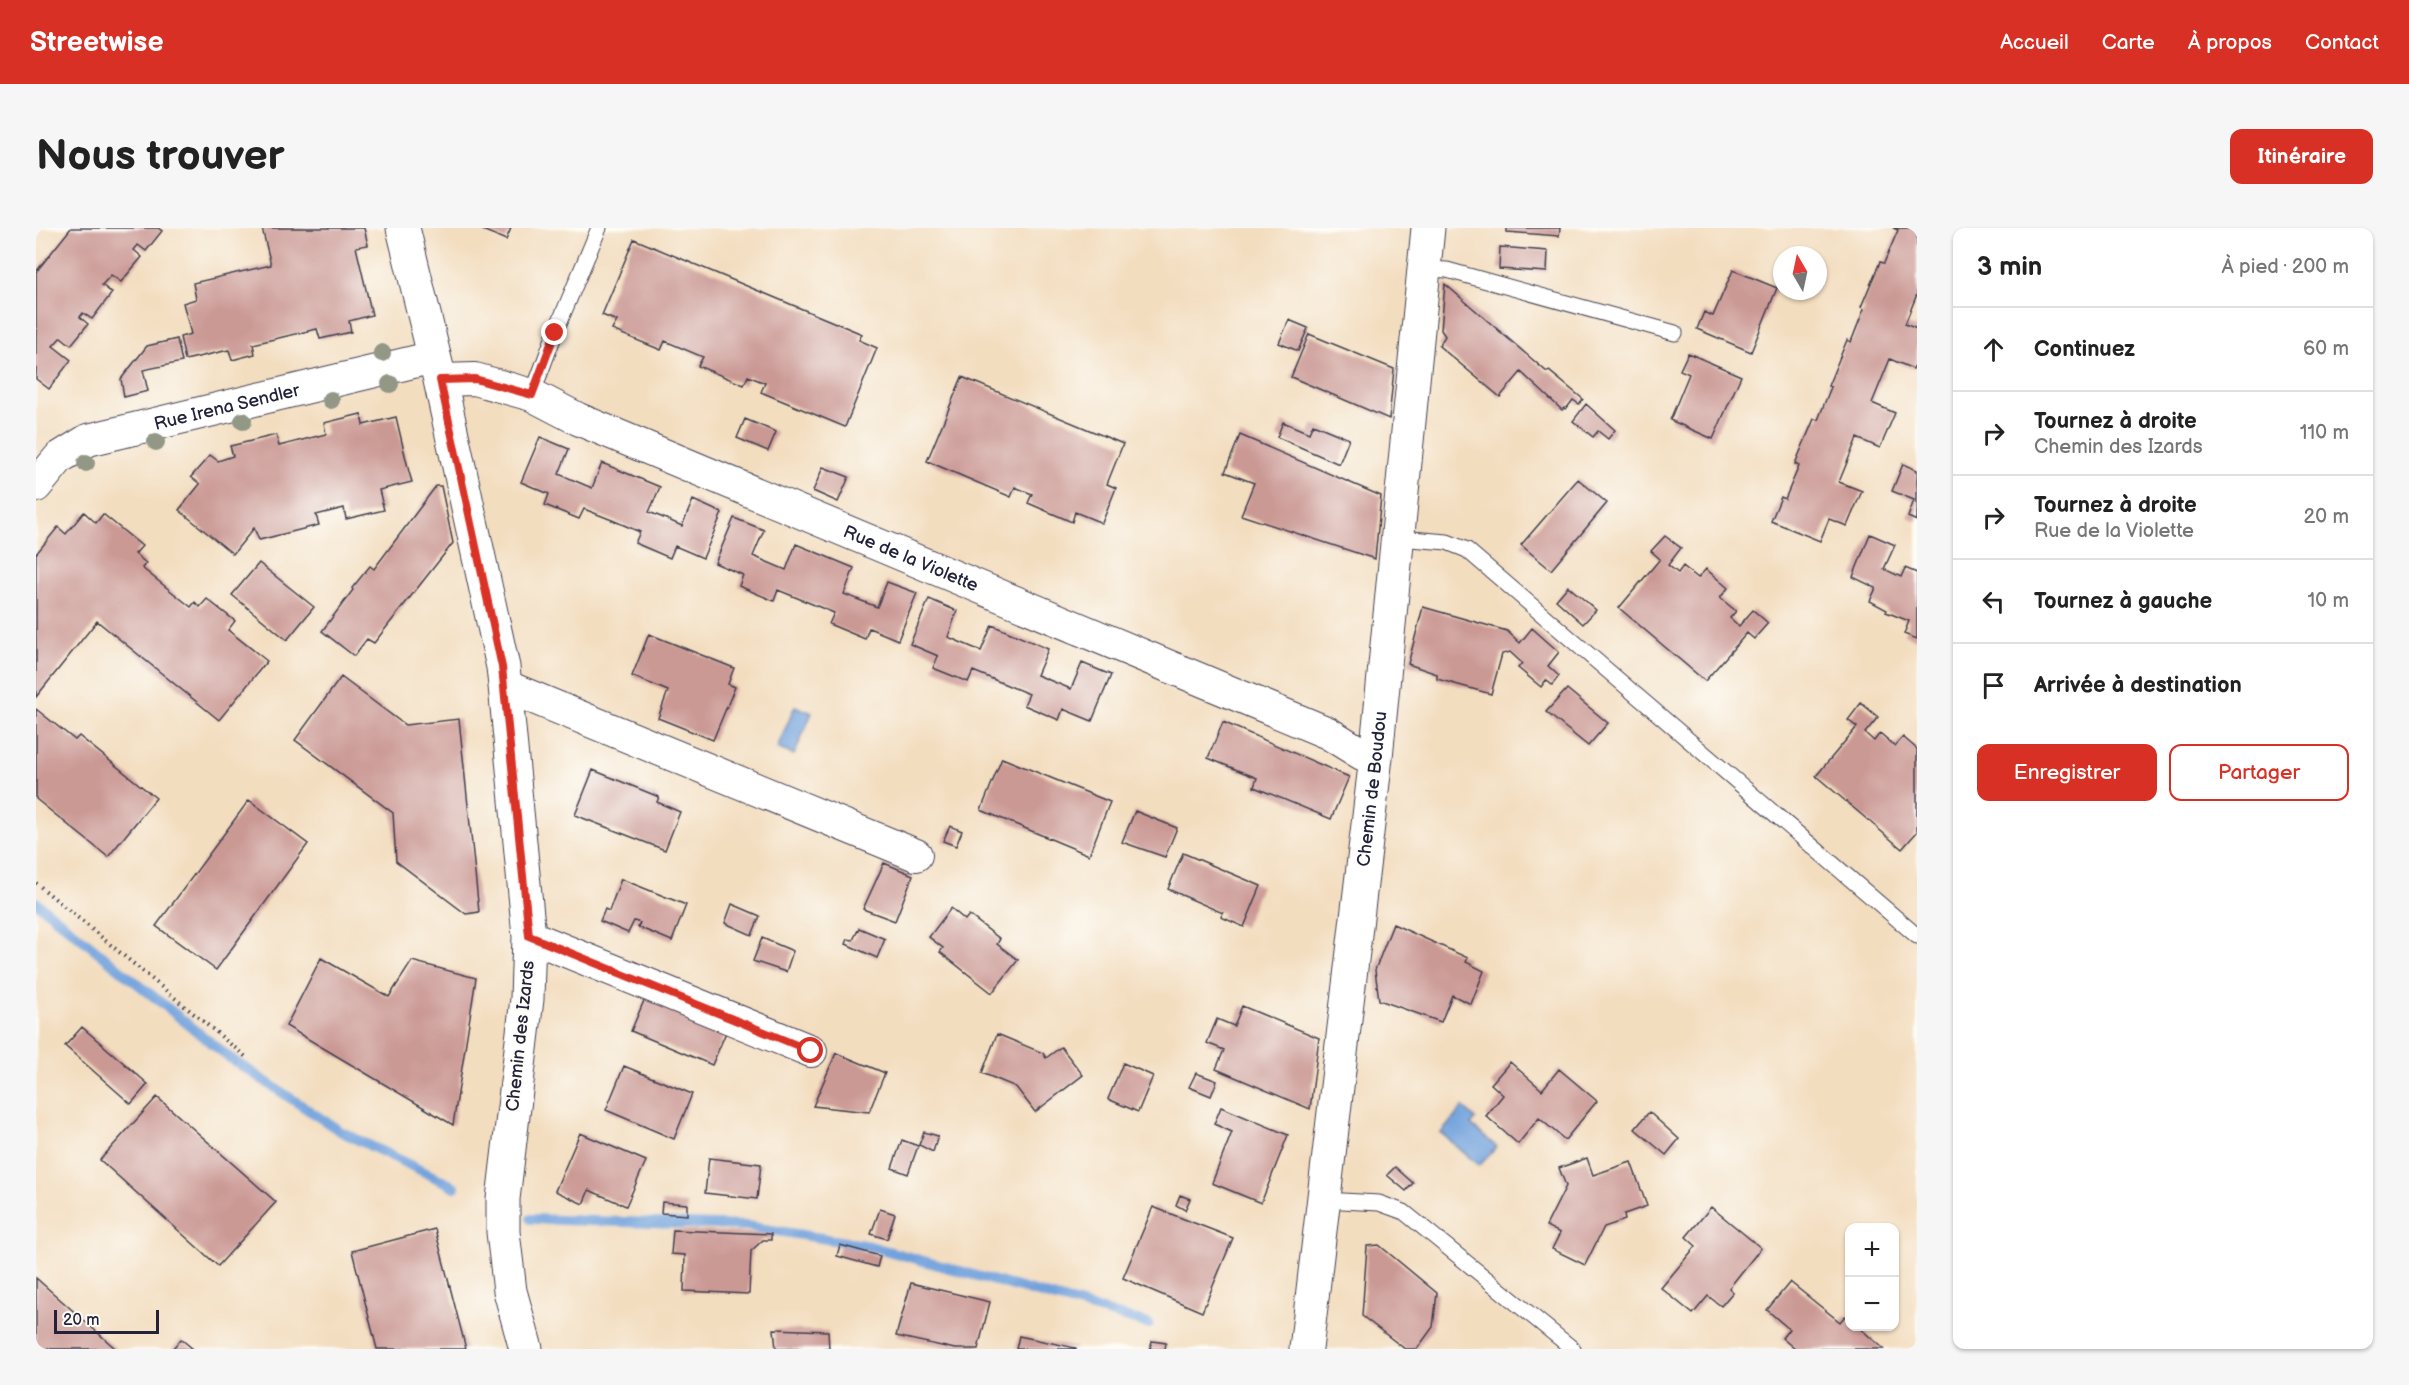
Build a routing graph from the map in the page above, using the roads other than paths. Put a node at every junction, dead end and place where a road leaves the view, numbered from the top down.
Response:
1 (403, 228) edge
2 (599, 228) edge
3 (1428, 228) edge
4 (1425, 269) junction
5 (1675, 333) dead end
6 (437, 368) junction
7 (532, 395) junction
8 (36, 486) edge
9 (1399, 538) junction
10 (505, 686) junction
11 (1376, 757) junction
12 (916, 855) dead end
13 (529, 936) junction
14 (1917, 936) edge
15 (811, 1051) dead end
16 (1324, 1200) junction
17 (526, 1349) edge
18 (1306, 1349) edge
19 (1573, 1349) edge

1 - 6 street, Chemin des Izards
2 - 7 lane
3 - 4 street, Chemin de Boudou
4 - 5 lane
4 - 9 street, Chemin de Boudou
6 - 7 street, Rue de la Violette
6 - 8 street, Rue Irena Sendler
6 - 10 street, Chemin des Izards
7 - 11 street, Rue de la Violette
9 - 11 street, Chemin de Boudou
9 - 14 lane
10 - 12 street
10 - 13 street, Chemin des Izards
11 - 16 street, Chemin de Boudou
13 - 15 street
13 - 17 street, Chemin des Izards
16 - 18 street, Chemin de Boudou
16 - 19 lane

